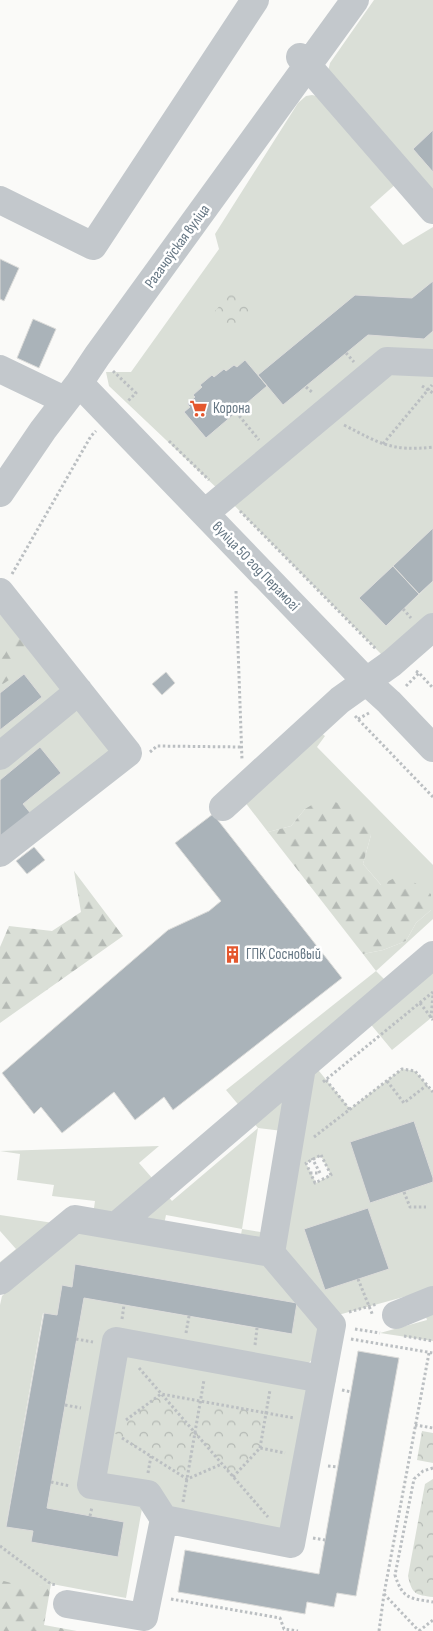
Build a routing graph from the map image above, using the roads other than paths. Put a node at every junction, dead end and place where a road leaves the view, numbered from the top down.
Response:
1 (255, 0) edge
2 (354, 0) edge
3 (304, 62) junction
4 (0, 200) edge
5 (433, 210) edge
6 (433, 363) edge
7 (0, 369) edge
8 (72, 392) junction
9 (0, 494) edge
10 (215, 504) junction
11 (1, 592) edge
12 (433, 627) edge
13 (367, 682) junction
14 (79, 691) junction
15 (433, 748) edge
16 (0, 756) edge
17 (223, 806) dead end
18 (0, 853) edge
19 (433, 955) edge
20 (310, 1076) junction
21 (116, 1226) junction
22 (272, 1253) junction
23 (0, 1281) edge
24 (433, 1300) edge
25 (396, 1315) dead end
26 (322, 1378) junction
27 (172, 1520) junction
28 (59, 1594) road end

1 - 4 street
2 - 3 street, Рагачоўская вуліца
3 - 5 street
3 - 8 street, Рагачоўская вуліца
6 - 10 street
7 - 8 street, вуліца 50 год Перамогі
8 - 9 street, Рагачоўская вуліца
8 - 10 street, вуліца 50 год Перамогі
10 - 13 street, вуліца 50 год Перамогі
11 - 14 street
12 - 13 street
13 - 15 street, вуліца 50 год Перамогі
13 - 17 street
14 - 16 street
14 - 18 street
19 - 20 street
20 - 21 street
20 - 22 street
21 - 22 street
21 - 23 street
22 - 26 street
24 - 25 street
26 - 27 street
26 - 27 street
27 - 28 street

